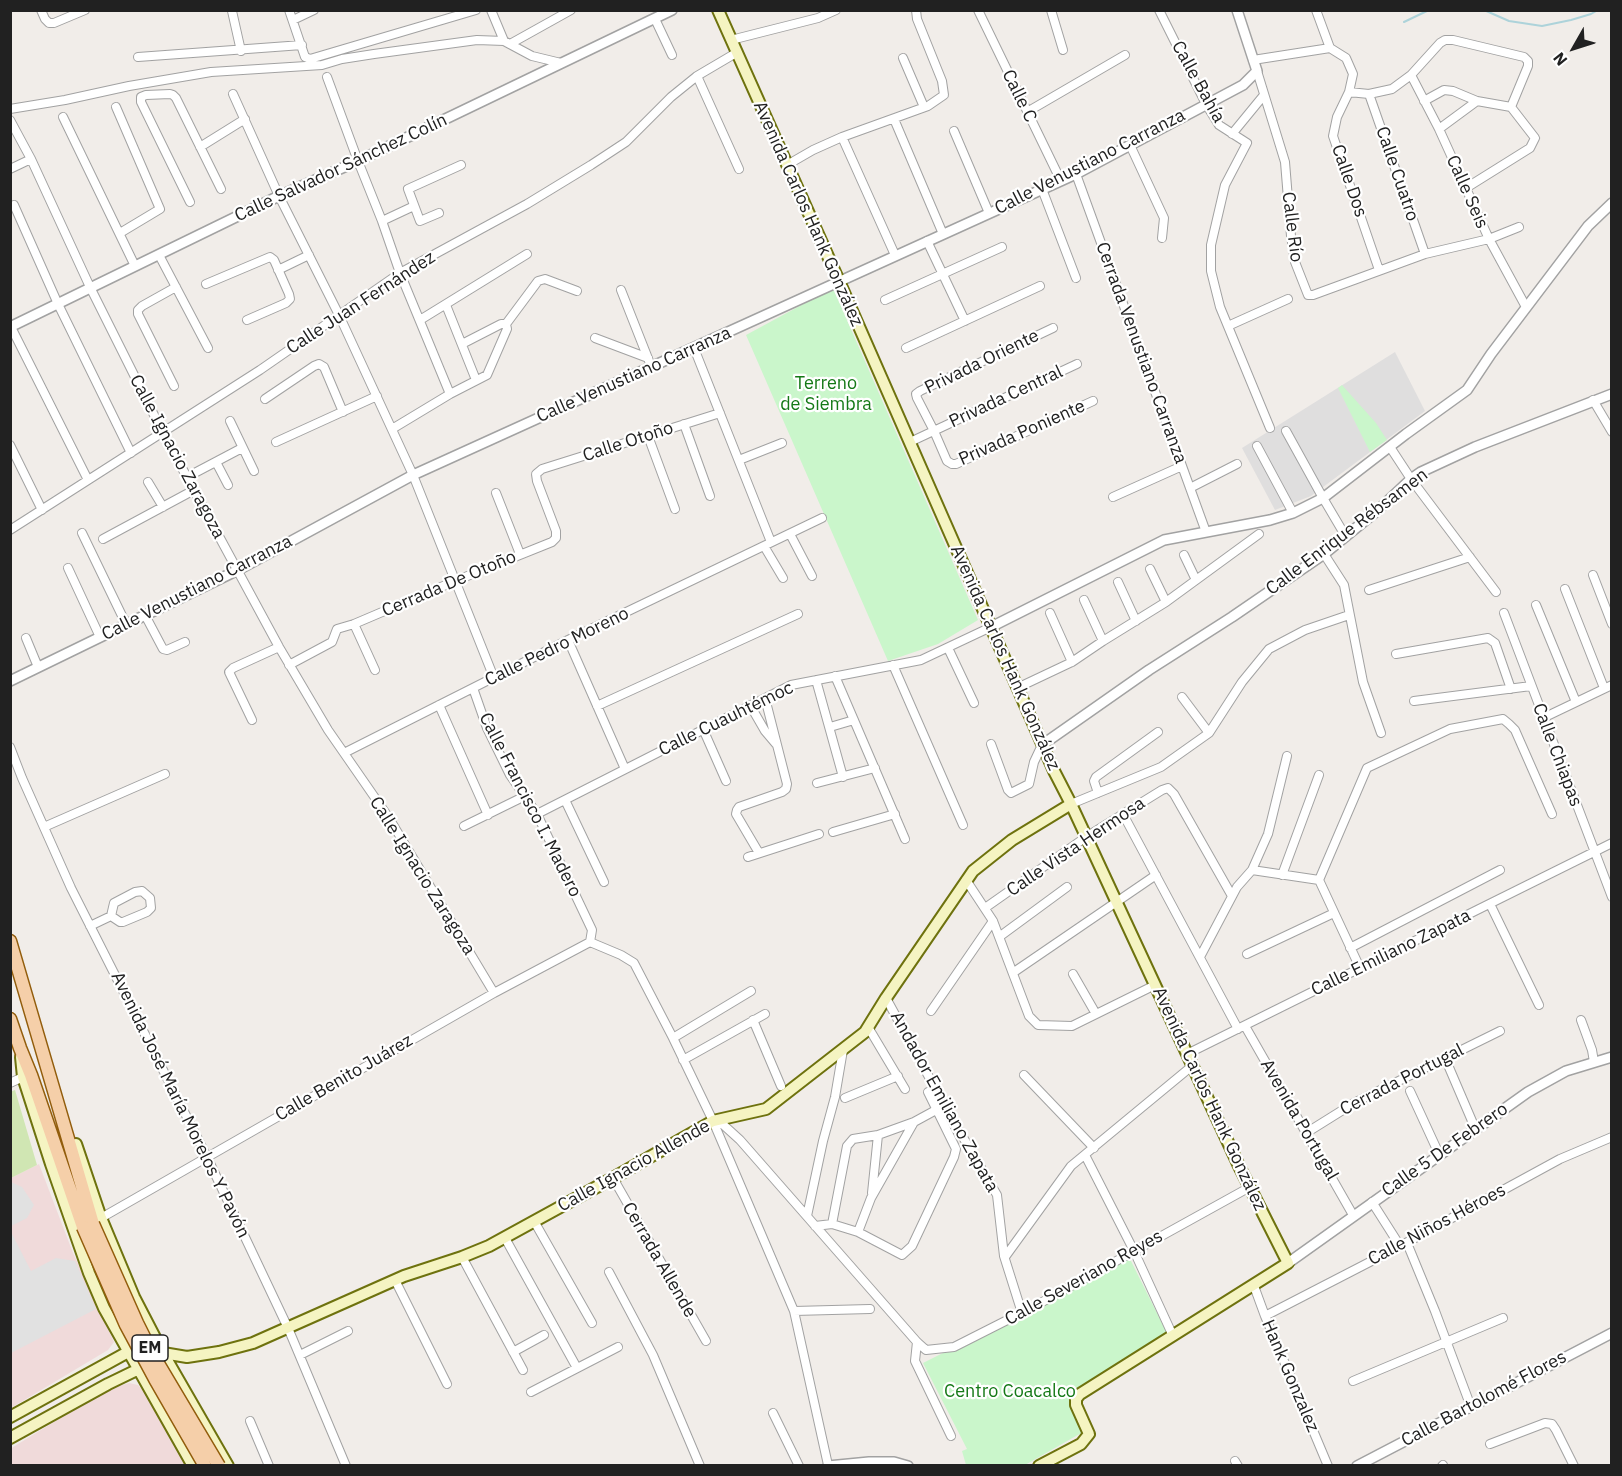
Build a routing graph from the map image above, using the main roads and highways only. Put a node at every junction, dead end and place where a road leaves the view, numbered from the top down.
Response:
1 (718, 10) edge
2 (1071, 804) junction
3 (10, 941) edge
4 (10, 1019) edge
5 (20, 1048) junction
6 (92, 1223) junction
7 (134, 1297) junction
8 (104, 1308) junction
9 (129, 1352) junction
10 (163, 1353) junction
11 (138, 1370) junction
12 (198, 1415) junction
13 (10, 1417) edge
14 (172, 1429) junction
15 (10, 1438) edge
16 (193, 1466) edge
17 (205, 1466) edge
18 (219, 1466) edge
19 (228, 1466) edge
20 (1039, 1466) edge

1 - 2 main road, Avenida Carlos Hank González
2 - 10 main road, Calle Ignacio Allende
2 - 20 main road, Avenida Carlos Hank González
3 - 6 main road, EM
4 - 5 main road, EM
5 - 6 main road, EM
5 - 8 main road
6 - 7 main road
6 - 17 main road, EM, bridge
6 - 18 main road, EM, bridge
7 - 8 main road
7 - 10 main road
8 - 9 main road
9 - 10 main road, Calle Ignacio Allende
9 - 11 main road
9 - 13 main road
10 - 11 main road
10 - 12 main road
11 - 14 main road
11 - 15 main road
12 - 14 main road
12 - 19 main road
14 - 16 main road

